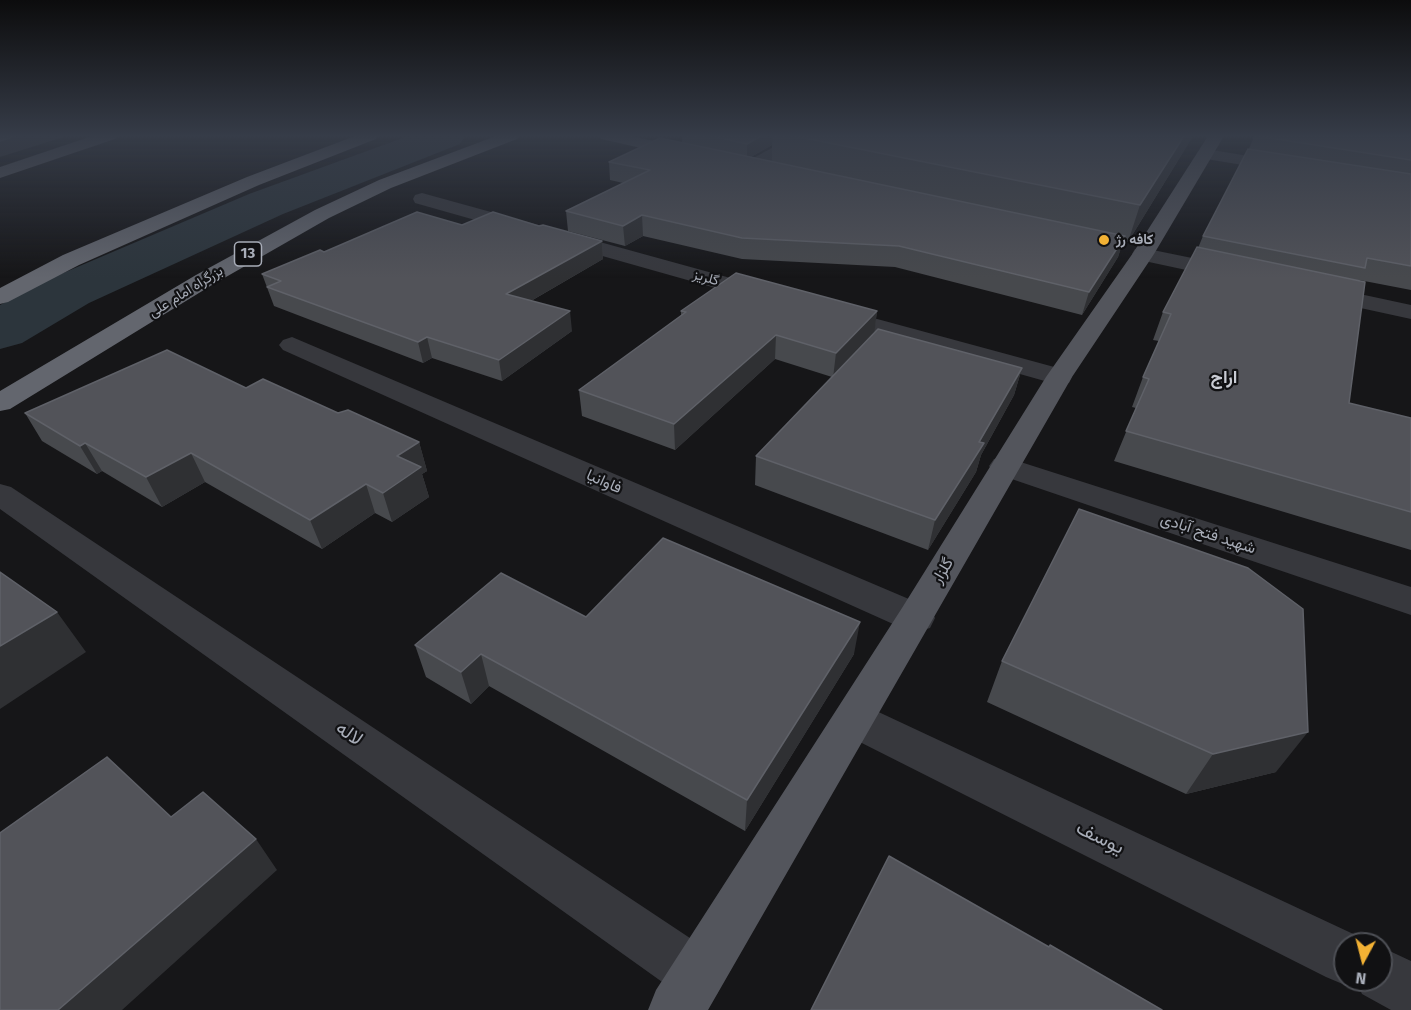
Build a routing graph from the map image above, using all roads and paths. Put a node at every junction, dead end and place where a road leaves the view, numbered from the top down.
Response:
1 (248, 183) edge
2 (387, 183) edge
3 (1183, 183) edge
4 (422, 199) dead end
5 (1132, 252) junction
6 (1248, 277) edge
7 (1295, 286) edge
8 (0, 297) edge
9 (786, 301) edge
10 (809, 307) edge
11 (1411, 312) edge
12 (292, 345) dead end
13 (1059, 377) junction
14 (0, 403) edge
15 (1005, 466) junction
16 (0, 494) edge
17 (1411, 601) edge
18 (916, 618) junction
19 (855, 719) junction
20 (1333, 952) edge
21 (1393, 981) edge
22 (1411, 990) edge
23 (687, 993) edge

1 - 8 highway
2 - 14 highway, بزرگراه امام علی / 13
3 - 5 main road, گلزار
4 - 9 street, گلریز
5 - 6 street
5 - 13 main road, گلزار
7 - 11 street
10 - 13 street
12 - 18 street, فاوانیا
13 - 15 main road, گلزار
15 - 17 street, شهید فتح آبادی
15 - 18 main road, گلزار
16 - 23 street, لاله
18 - 19 main road, گلزار
19 - 20 street, یوسف
19 - 23 main road, گلزار
21 - 22 street

